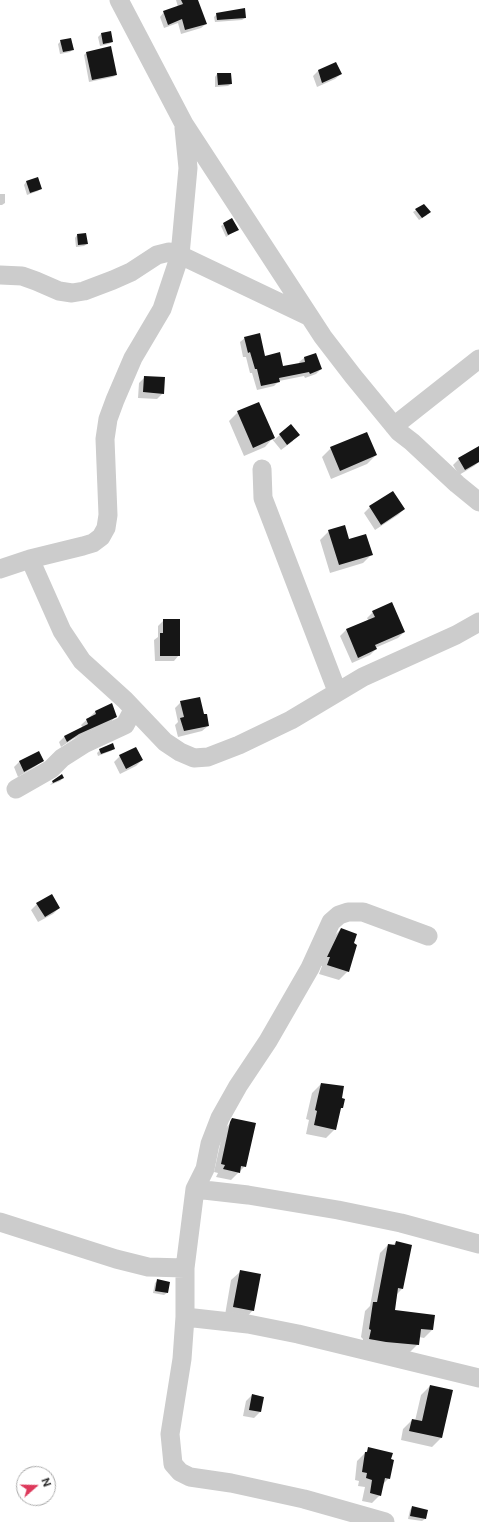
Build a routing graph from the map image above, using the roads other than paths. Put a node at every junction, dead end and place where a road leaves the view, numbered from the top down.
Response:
1 (119, 0) edge
2 (184, 124) junction
3 (180, 255) junction
4 (0, 274) edge
5 (308, 316) junction
6 (479, 359) edge
7 (394, 426) junction
8 (262, 469) dead end
9 (479, 502) edge
10 (30, 559) junction
11 (0, 569) edge
12 (479, 622) edge
13 (337, 691) junction
14 (133, 710) junction
15 (16, 789) dead end
16 (428, 936) dead end
17 (195, 1189) junction
18 (0, 1222) edge
19 (479, 1244) edge
20 (185, 1268) junction
21 (185, 1317) junction
22 (479, 1378) edge
23 (385, 1522) edge

1 - 2 street
2 - 3 street
2 - 5 street
3 - 4 street
3 - 5 street
3 - 10 street
5 - 7 street
6 - 7 street
7 - 9 street
8 - 13 street
10 - 11 street
10 - 14 street
12 - 13 street
13 - 14 street
14 - 15 street
16 - 17 street
17 - 19 street
17 - 20 street
18 - 20 street
20 - 21 street
21 - 22 street
21 - 23 street

